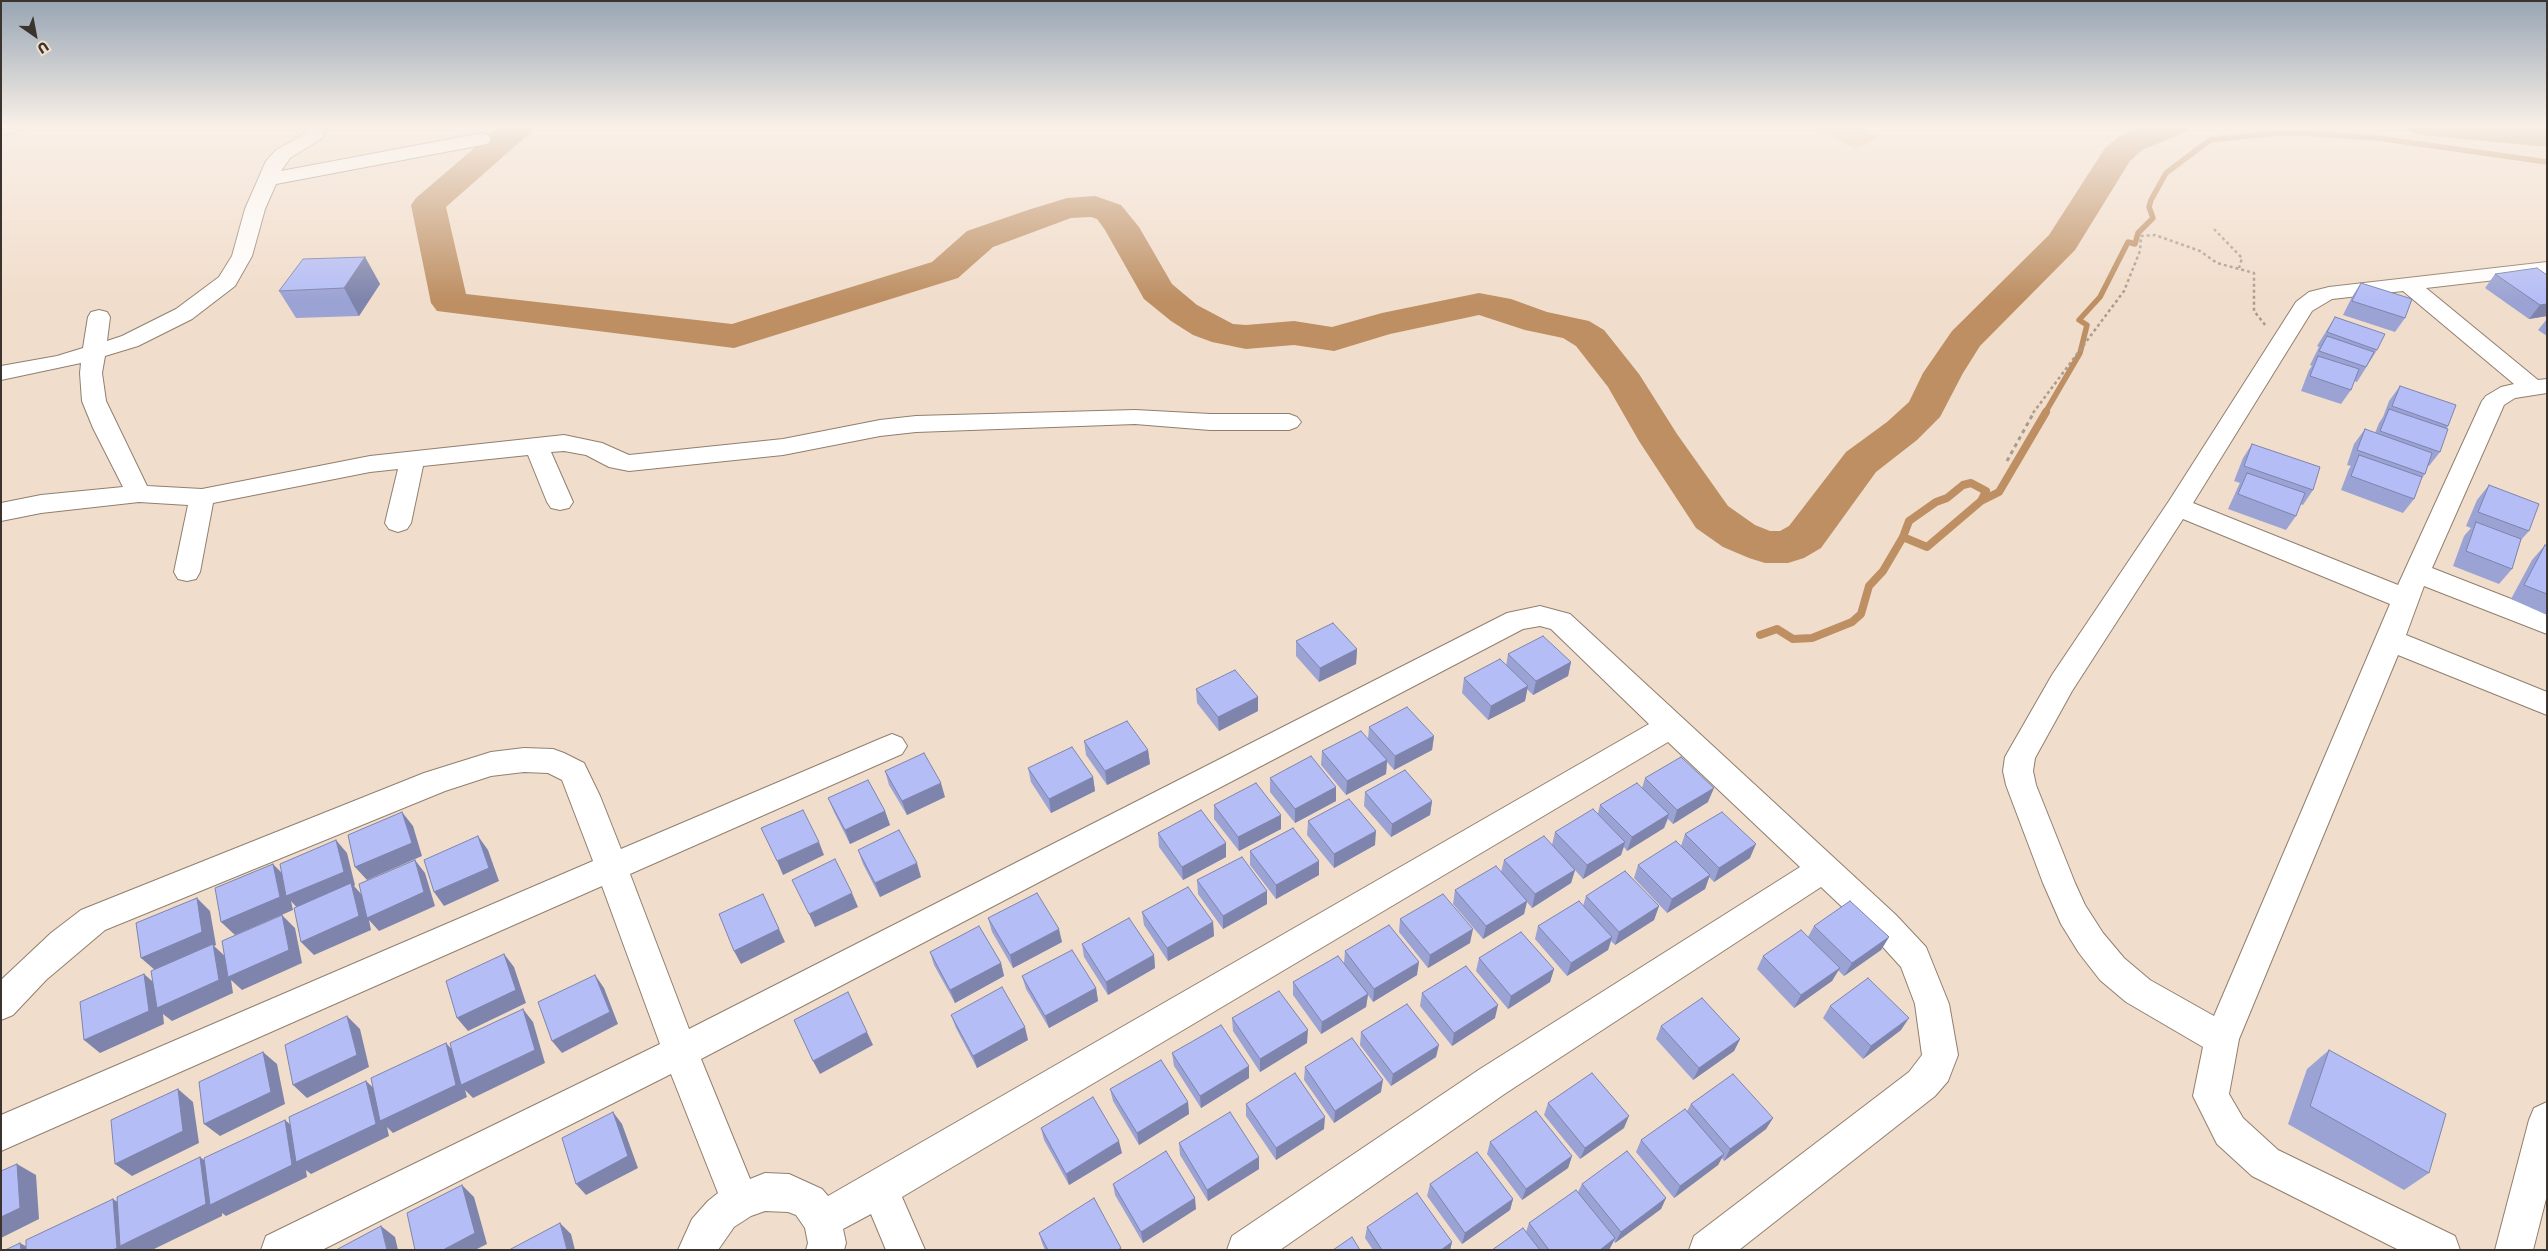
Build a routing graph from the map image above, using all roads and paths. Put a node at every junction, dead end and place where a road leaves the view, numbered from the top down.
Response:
1 (265, 183) edge
2 (2214, 230) dead end
3 (2239, 268) junction
4 (2547, 268) edge
5 (2406, 283) junction
6 (99, 317) dead end
7 (2282, 339) junction
8 (94, 354) junction
9 (1, 373) edge
10 (2539, 386) edge
11 (1289, 422) dead end
12 (536, 445) junction
13 (413, 458) junction
14 (2007, 461) dead end
15 (139, 494) junction
16 (202, 497) junction
17 (560, 502) dead end
18 (2178, 507) junction
19 (1, 512) edge
20 (398, 523) dead end
21 (187, 572) dead end
22 (2412, 586) junction
23 (2547, 624) edge
24 (2390, 640) junction
25 (2547, 704) edge
26 (1670, 726) junction
27 (892, 746) dead end
28 (612, 868) junction
29 (1824, 869) junction
30 (1, 1004) edge
31 (2222, 1039) junction
32 (680, 1052) junction
33 (2547, 1120) edge
34 (1, 1133) edge
35 (879, 1189) junction
36 (740, 1201) junction
37 (824, 1235) edge
38 (280, 1250) edge
39 (697, 1250) edge
40 (906, 1250) edge
41 (1246, 1250) edge
42 (1708, 1250) edge
43 (2441, 1250) edge
44 (2514, 1250) edge

1 - 8 street
2 - 3 path
3 - 7 path
3 - 14 path
4 - 5 street
5 - 7 street
5 - 10 street
6 - 8 street
7 - 18 street
8 - 9 street
8 - 15 street
10 - 22 street
11 - 12 street
12 - 13 street
12 - 17 street
13 - 16 street
13 - 20 street
15 - 16 street
15 - 19 street
16 - 21 street
18 - 22 street
18 - 31 street
22 - 23 street
22 - 24 street
24 - 25 street
24 - 31 street
26 - 29 street
26 - 32 street
26 - 35 street
27 - 28 street
28 - 30 street
28 - 32 street
28 - 34 street
29 - 41 street
29 - 42 street
31 - 43 street
32 - 36 street
32 - 38 street
33 - 44 street
35 - 37 street
35 - 40 street
36 - 37 street
36 - 39 street

